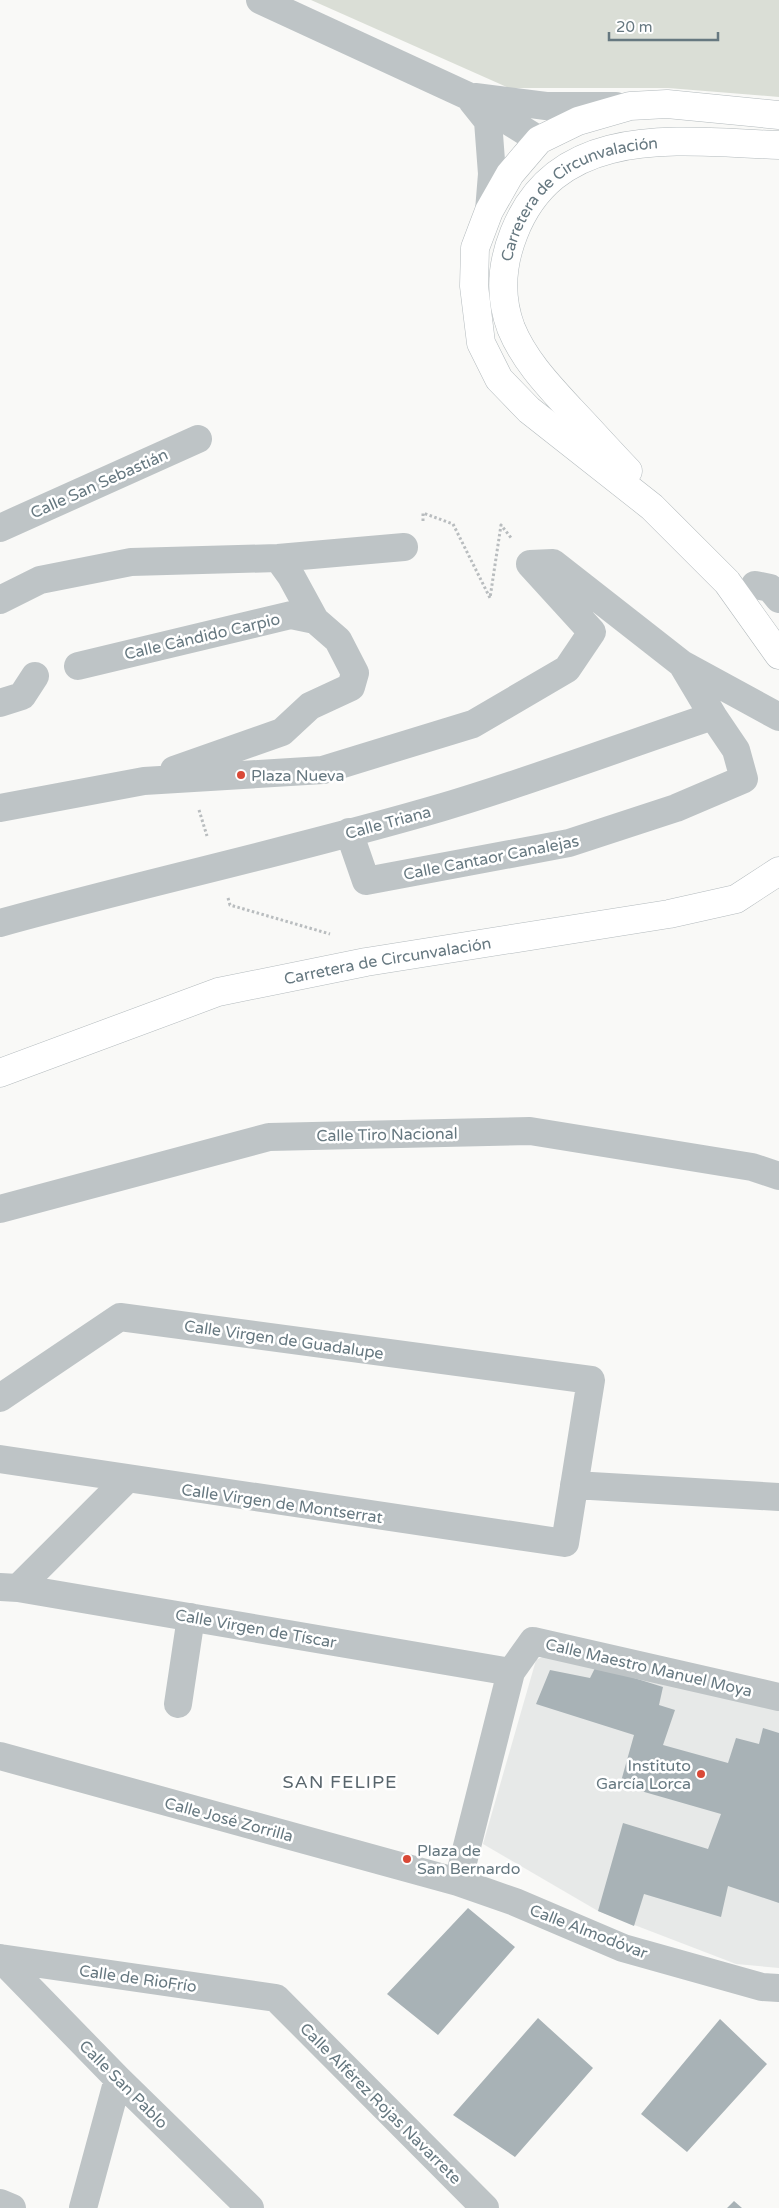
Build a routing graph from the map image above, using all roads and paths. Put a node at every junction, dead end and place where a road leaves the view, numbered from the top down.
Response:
1 (260, 0) edge
2 (468, 96) junction
3 (630, 106) junction
4 (779, 115) edge
5 (532, 136) junction
6 (746, 144) junction
7 (779, 145) edge
8 (489, 211) junction
9 (503, 300) junction
10 (198, 439) dead end
11 (652, 508) junction
12 (0, 528) edge
13 (404, 547) joint
14 (278, 558) junction
15 (530, 564) junction
16 (755, 585) dead end
17 (779, 599) edge
18 (0, 600) edge
19 (315, 620) junction
20 (779, 654) edge
21 (682, 664) junction
22 (78, 666) dead end
23 (35, 676) dead end
24 (0, 702) edge
25 (712, 716) junction
26 (779, 717) edge
27 (144, 781) junction
28 (197, 802) dead end
29 (0, 808) edge
30 (349, 832) junction
31 (216, 866) junction
32 (779, 871) edge
33 (0, 922) edge
34 (334, 935) dead end
35 (0, 1073) edge
36 (779, 1176) edge
37 (0, 1209) edge
38 (0, 1398) edge
39 (0, 1459) edge
40 (127, 1480) junction
41 (574, 1485) junction
42 (779, 1497) edge
43 (9, 1587) edge
44 (191, 1617) junction
45 (512, 1672) junction
46 (779, 1697) edge
47 (178, 1704) dead end
48 (0, 1756) edge
49 (458, 1882) junction
50 (0, 1958) edge
51 (779, 1988) edge
52 (276, 1998) joint
53 (118, 2079) junction
54 (0, 2203) edge
55 (12, 2208) edge
56 (84, 2208) edge
57 (250, 2208) edge
58 (485, 2208) edge

1 - 2 street
2 - 3 street
2 - 5 street
2 - 8 street
3 - 4 main road, Carretera de Circunvalación
3 - 5 main road, Carretera de Circunvalación
5 - 6 main road, Carretera de Circunvalación
5 - 8 main road, Carretera de Circunvalación
5 - 9 main road
6 - 7 main road, Carretera de Circunvalación
6 - 9 main road, Carretera de Circunvalación
8 - 11 main road, Carretera de Circunvalación
9 - 11 main road, Carretera de Circunvalación
10 - 12 street, Calle San Sebastián
11 - 20 main road, Carretera de Circunvalación
13 - 14 street
13 - 15 path
14 - 18 street
14 - 19 street
15 - 21 street
15 - 27 street
16 - 17 street
19 - 22 street, Calle Cándido Carpio
19 - 27 street, Calle Cándido Carpio
21 - 25 street
21 - 26 street
23 - 24 street
25 - 30 street, Calle Triana
25 - 30 street, Calle Cantaor Canalejas
27 - 29 street
28 - 31 path
30 - 31 street, Calle Triana
31 - 33 street, Calle Triana
31 - 34 path
32 - 35 main road, Carretera de Circunvalación
36 - 37 street, Calle Tiro Nacional
38 - 41 street, Calle Virgen de Guadalupe
39 - 40 street, Calle Virgen de Montserrat
40 - 41 street, Calle Virgen de Montserrat
40 - 43 street
41 - 42 street
43 - 44 street, Calle Virgen de Tíscar
44 - 45 street, Calle Virgen de Tíscar
44 - 47 street
45 - 46 street, Calle Maestro Manuel Moya
45 - 49 street, Calle Maestro Manuel Moya
48 - 49 street, Calle José Zorrilla
49 - 51 street, Calle Almodóvar
50 - 52 street, Calle de RioFrío
50 - 53 street, Calle San Pablo
52 - 58 street, Calle Alférez Rojas Navarrete
53 - 56 street
53 - 57 street, Calle San Pablo
54 - 55 street

